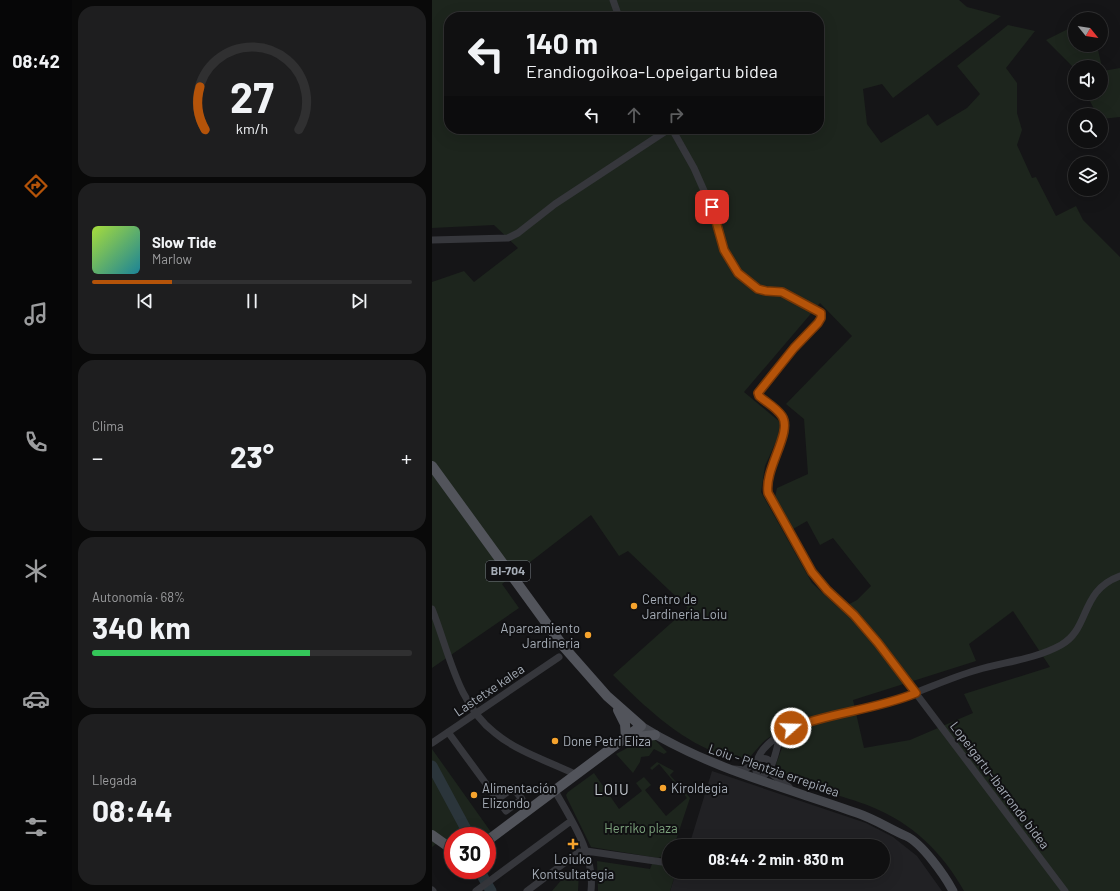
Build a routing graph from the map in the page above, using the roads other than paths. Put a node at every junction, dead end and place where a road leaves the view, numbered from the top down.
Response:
1 (613, 0) edge
2 (617, 12) edge
3 (661, 134) edge
4 (675, 134) edge
5 (432, 240) edge
6 (432, 466) edge
7 (1120, 576) edge
8 (432, 609) edge
9 (559, 657) dead end
10 (916, 693) junction
11 (615, 704) junction
12 (476, 713) junction
13 (641, 726) junction
14 (448, 732) junction
15 (781, 734) junction
16 (655, 735) junction
17 (625, 739) junction
18 (432, 743) edge
19 (756, 762) junction
20 (772, 766) junction
21 (728, 769) junction
22 (576, 775) junction
23 (758, 780) junction
24 (555, 791) junction
25 (801, 795) junction
26 (498, 799) dead end
27 (571, 821) junction
28 (496, 834) edge
29 (432, 835) edge
30 (902, 835) junction
31 (444, 844) edge
32 (586, 850) junction
33 (662, 862) edge
34 (476, 891) edge
35 (527, 891) edge
36 (591, 891) edge
37 (948, 891) edge
38 (953, 891) edge
39 (1065, 891) edge

1 - 2 street
3 - 5 street
4 - 10 street, Lopeigartu-Ibarrondo bidea
6 - 11 main road, Loiu - Plentzia errepidea / BI-704
7 - 10 street
8 - 12 street
9 - 12 street, Lastetxe kalea
10 - 15 street
10 - 39 street, Lopeigartu-Ibarrondo bidea
11 - 13 main road, Loiu - Plentzia errepidea / BI-704
11 - 17 main road
12 - 14 street, Lastetxe kalea
12 - 22 street
13 - 16 main road, Loiu - Plentzia errepidea
13 - 17 main road
14 - 18 street, Lastetxe kalea
14 - 26 street
15 - 19 street
15 - 20 street
16 - 17 main road
16 - 21 main road, Loiu - Plentzia errepidea
17 - 22 main road
19 - 20 street
19 - 21 street
19 - 23 street
20 - 23 street
20 - 25 street
21 - 23 main road, Loiu - Plentzia errepidea
22 - 24 main road
23 - 25 main road, Loiu - Plentzia errepidea
24 - 27 street
24 - 28 main road
25 - 30 main road, Loiu - Plentzia errepidea
27 - 32 street
27 - 34 street
29 - 31 main road
30 - 37 main road, Loiu - Plentzia errepidea
30 - 38 main road
32 - 33 street
32 - 35 street
32 - 36 street

